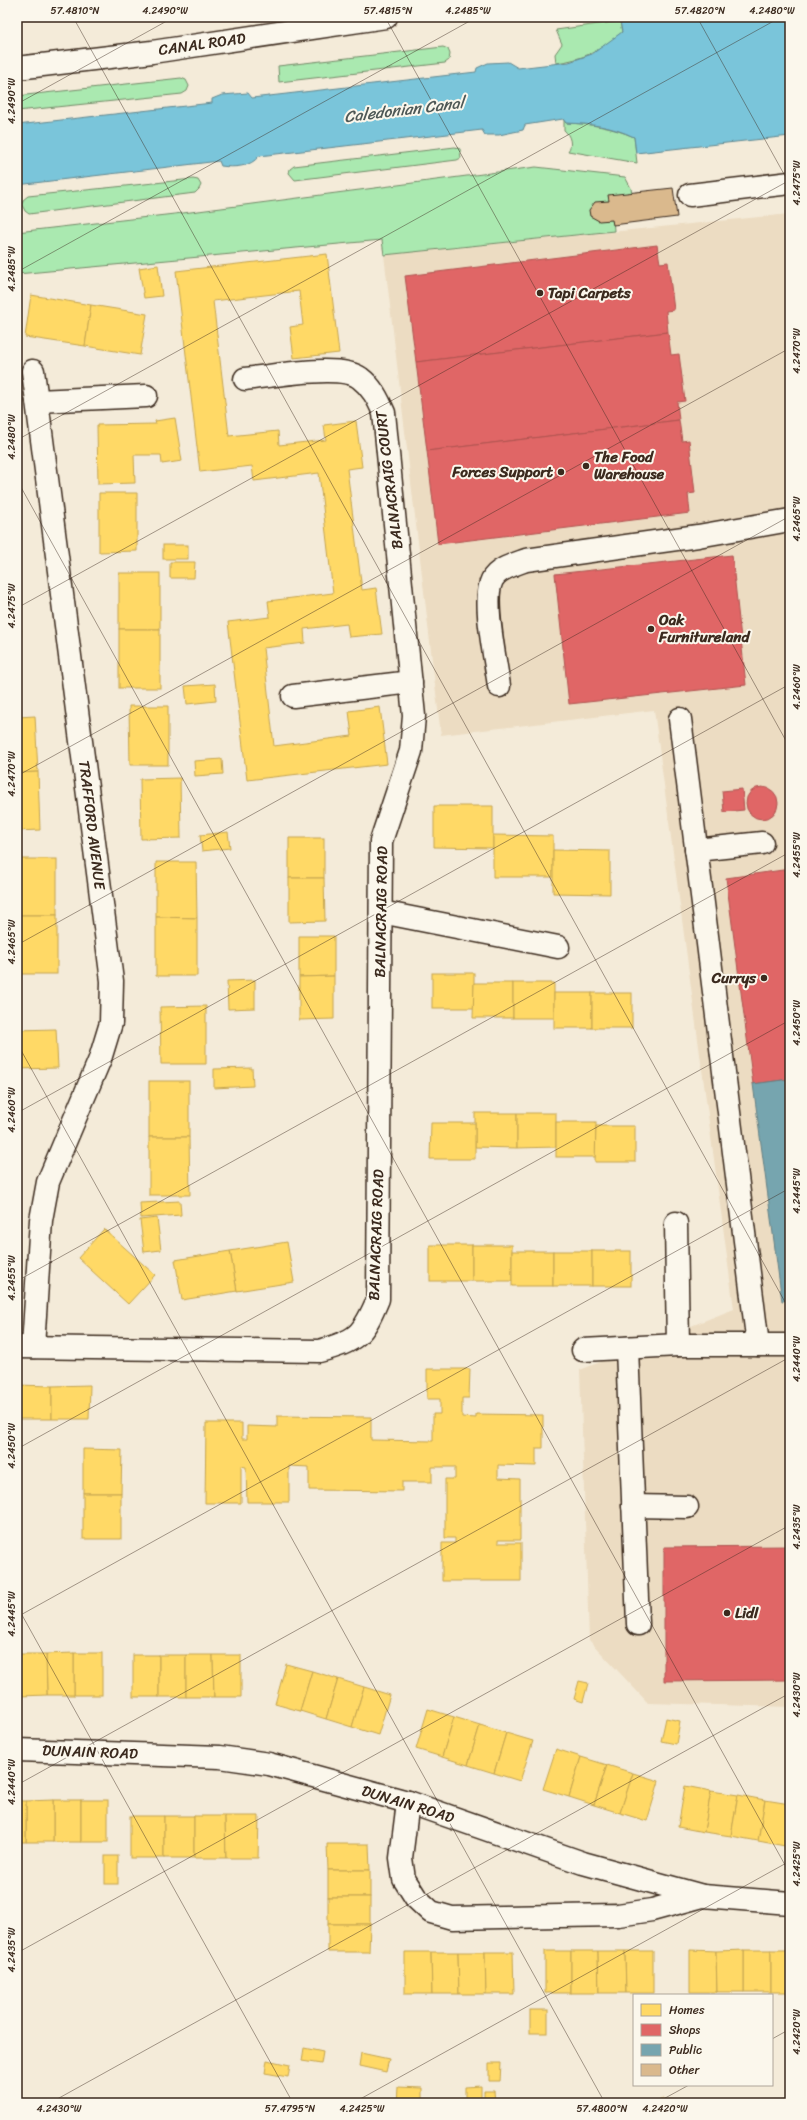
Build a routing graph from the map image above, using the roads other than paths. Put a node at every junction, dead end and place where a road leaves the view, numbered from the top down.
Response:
1 (386, 17) edge
2 (17, 68) edge
3 (790, 183) edge
4 (690, 195) dead end
5 (33, 371) dead end
6 (245, 379) dead end
7 (146, 396) dead end
8 (37, 401) junction
9 (790, 520) edge
10 (411, 682) junction
11 (499, 686) dead end
12 (293, 696) dead end
13 (680, 719) dead end
14 (398, 788) joint
15 (762, 843) dead end
16 (696, 850) junction
17 (380, 912) junction
18 (558, 947) dead end
19 (676, 1223) dead end
20 (678, 1345) junction
21 (758, 1345) junction
22 (790, 1345) edge
23 (25, 1347) edge
24 (627, 1348) junction
25 (583, 1350) dead end
26 (633, 1506) junction
27 (687, 1507) dead end
28 (638, 1624) dead end
29 (17, 1750) edge
30 (408, 1802) junction
31 (703, 1896) junction
32 (790, 1902) edge

1 - 2 street, CANAL ROAD
3 - 4 street
5 - 8 street, TRAFFORD AVENUE
6 - 10 street, BALNACRAIG COURT
7 - 8 street
8 - 23 street, TRAFFORD AVENUE
9 - 11 street
10 - 12 street
10 - 14 street, BALNACRAIG COURT
13 - 16 street
14 - 17 street, BALNACRAIG ROAD
15 - 16 street
16 - 21 street
17 - 18 street
17 - 23 street, BALNACRAIG ROAD
19 - 20 street
20 - 21 street
20 - 24 street
21 - 22 street
24 - 25 street
24 - 26 street
26 - 27 street
26 - 28 street
29 - 30 street, DUNAIN ROAD
30 - 31 street, DUNAIN ROAD
30 - 31 street
31 - 32 street, DUNAIN ROAD

